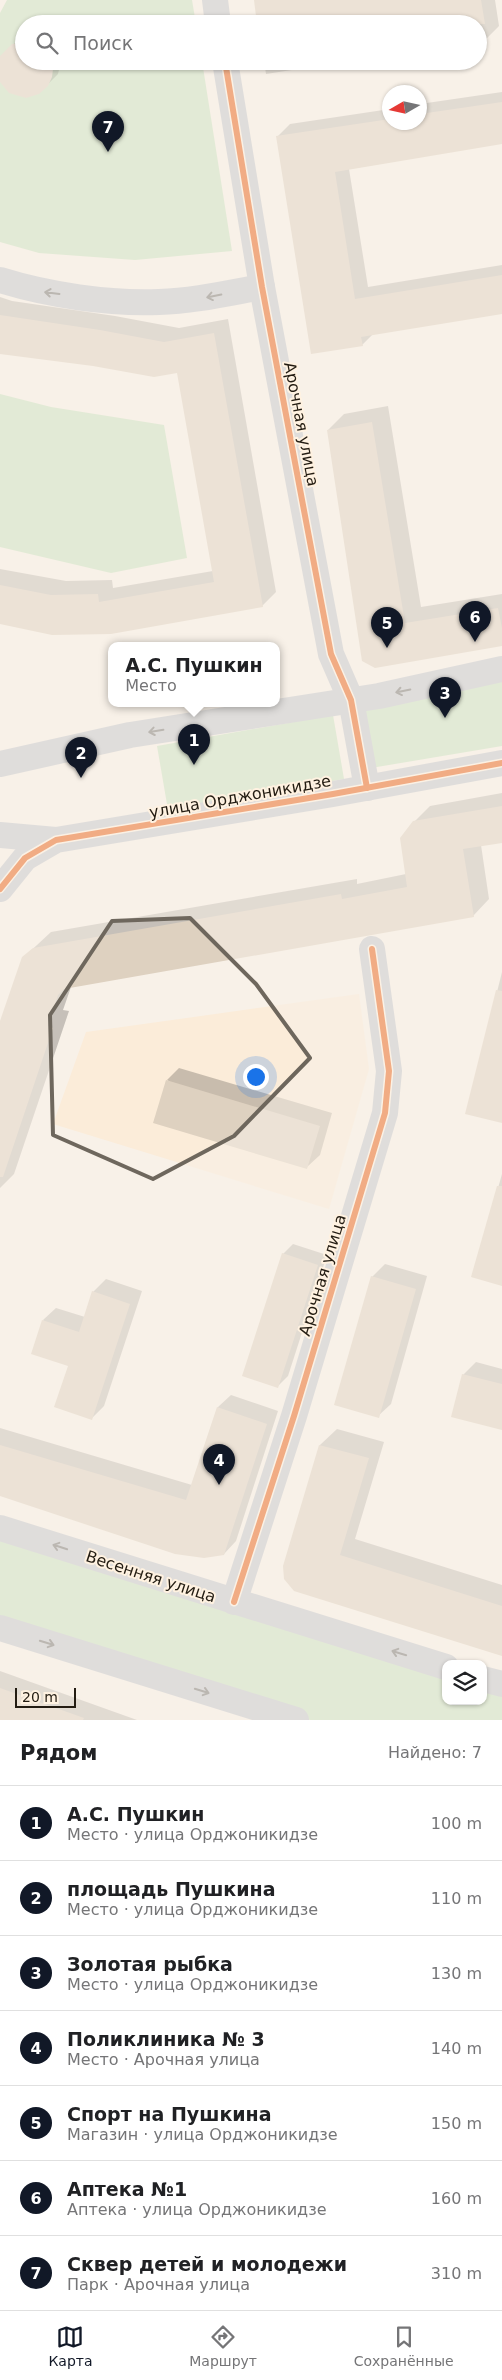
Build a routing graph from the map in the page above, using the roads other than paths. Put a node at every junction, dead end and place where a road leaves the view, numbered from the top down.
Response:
1 (214, 0) edge
2 (216, 15) edge
3 (226, 70) edge
4 (0, 280) edge
5 (262, 287) junction
6 (502, 669) edge
7 (351, 700) junction
8 (502, 763) edge
9 (0, 764) edge
10 (367, 788) junction
11 (0, 835) edge
12 (56, 840) junction
13 (0, 889) edge
14 (372, 950) dead end
15 (0, 1528) edge
16 (234, 1602) junction
17 (0, 1628) edge
18 (442, 1666) edge
19 (487, 1680) edge
20 (502, 1684) edge
21 (296, 1720) edge

1 - 2 street
3 - 5 street, Арочная улица
5 -> 4 street
5 - 7 street, Арочная улица
6 -> 7 street
7 -> 9 street
7 - 10 street, Арочная улица
8 - 10 street, улица Орджоникидзе
10 - 12 street, улица Орджоникидзе
11 - 12 street
12 - 13 street, улица Орджоникидзе
14 - 16 street, Арочная улица
16 -> 15 street, Весенняя улица
18 -> 16 street, Весенняя улица
17 -> 21 street
19 - 20 street

